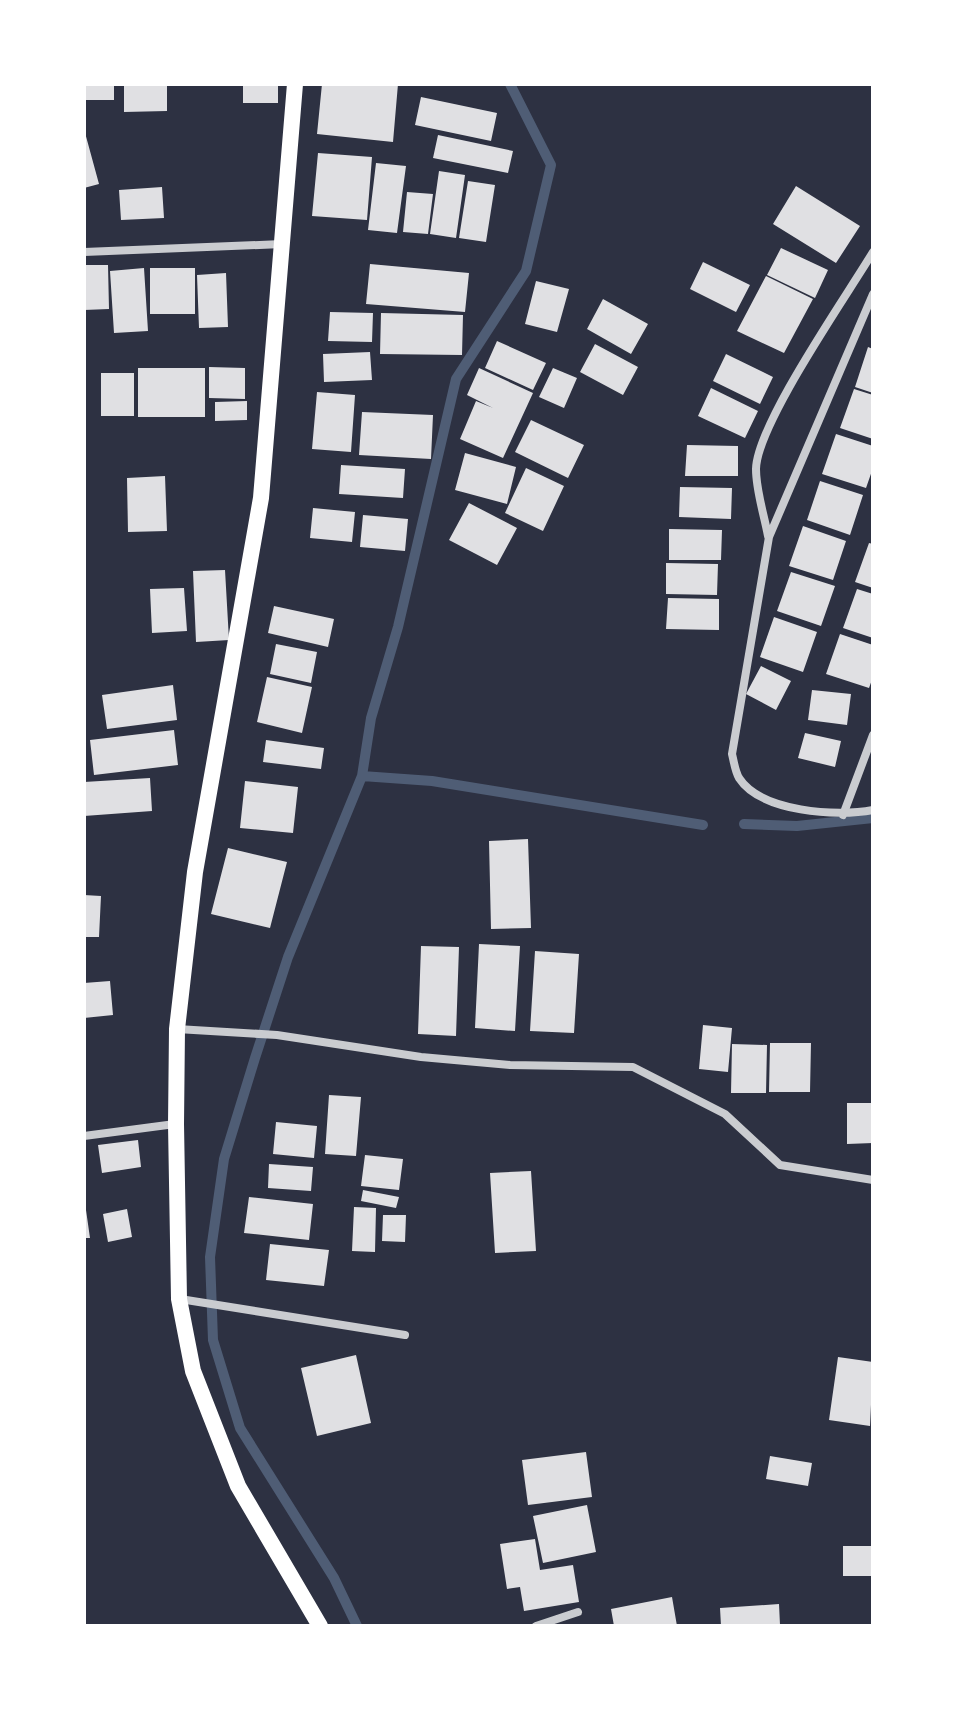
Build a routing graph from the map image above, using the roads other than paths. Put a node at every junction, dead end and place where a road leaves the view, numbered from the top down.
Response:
1 (295, 84) edge
2 (283, 244) junction
3 (84, 252) edge
4 (873, 252) edge
5 (873, 294) edge
6 (769, 537) junction
7 (873, 735) edge
8 (873, 810) edge
9 (843, 815) junction
10 (177, 1029) junction
11 (176, 1124) junction
12 (84, 1136) edge
13 (873, 1180) edge
14 (179, 1299) junction
15 (405, 1335) dead end
16 (578, 1612) dead end
17 (320, 1626) edge
18 (536, 1626) edge

1 - 2 main road
2 - 3 street
2 - 10 main road
4 - 6 street
5 - 6 street
6 - 9 street
7 - 9 street
8 - 9 street
10 - 11 main road
10 - 13 street
11 - 12 street
11 - 14 main road
14 - 15 street
14 - 17 main road
16 - 18 street

